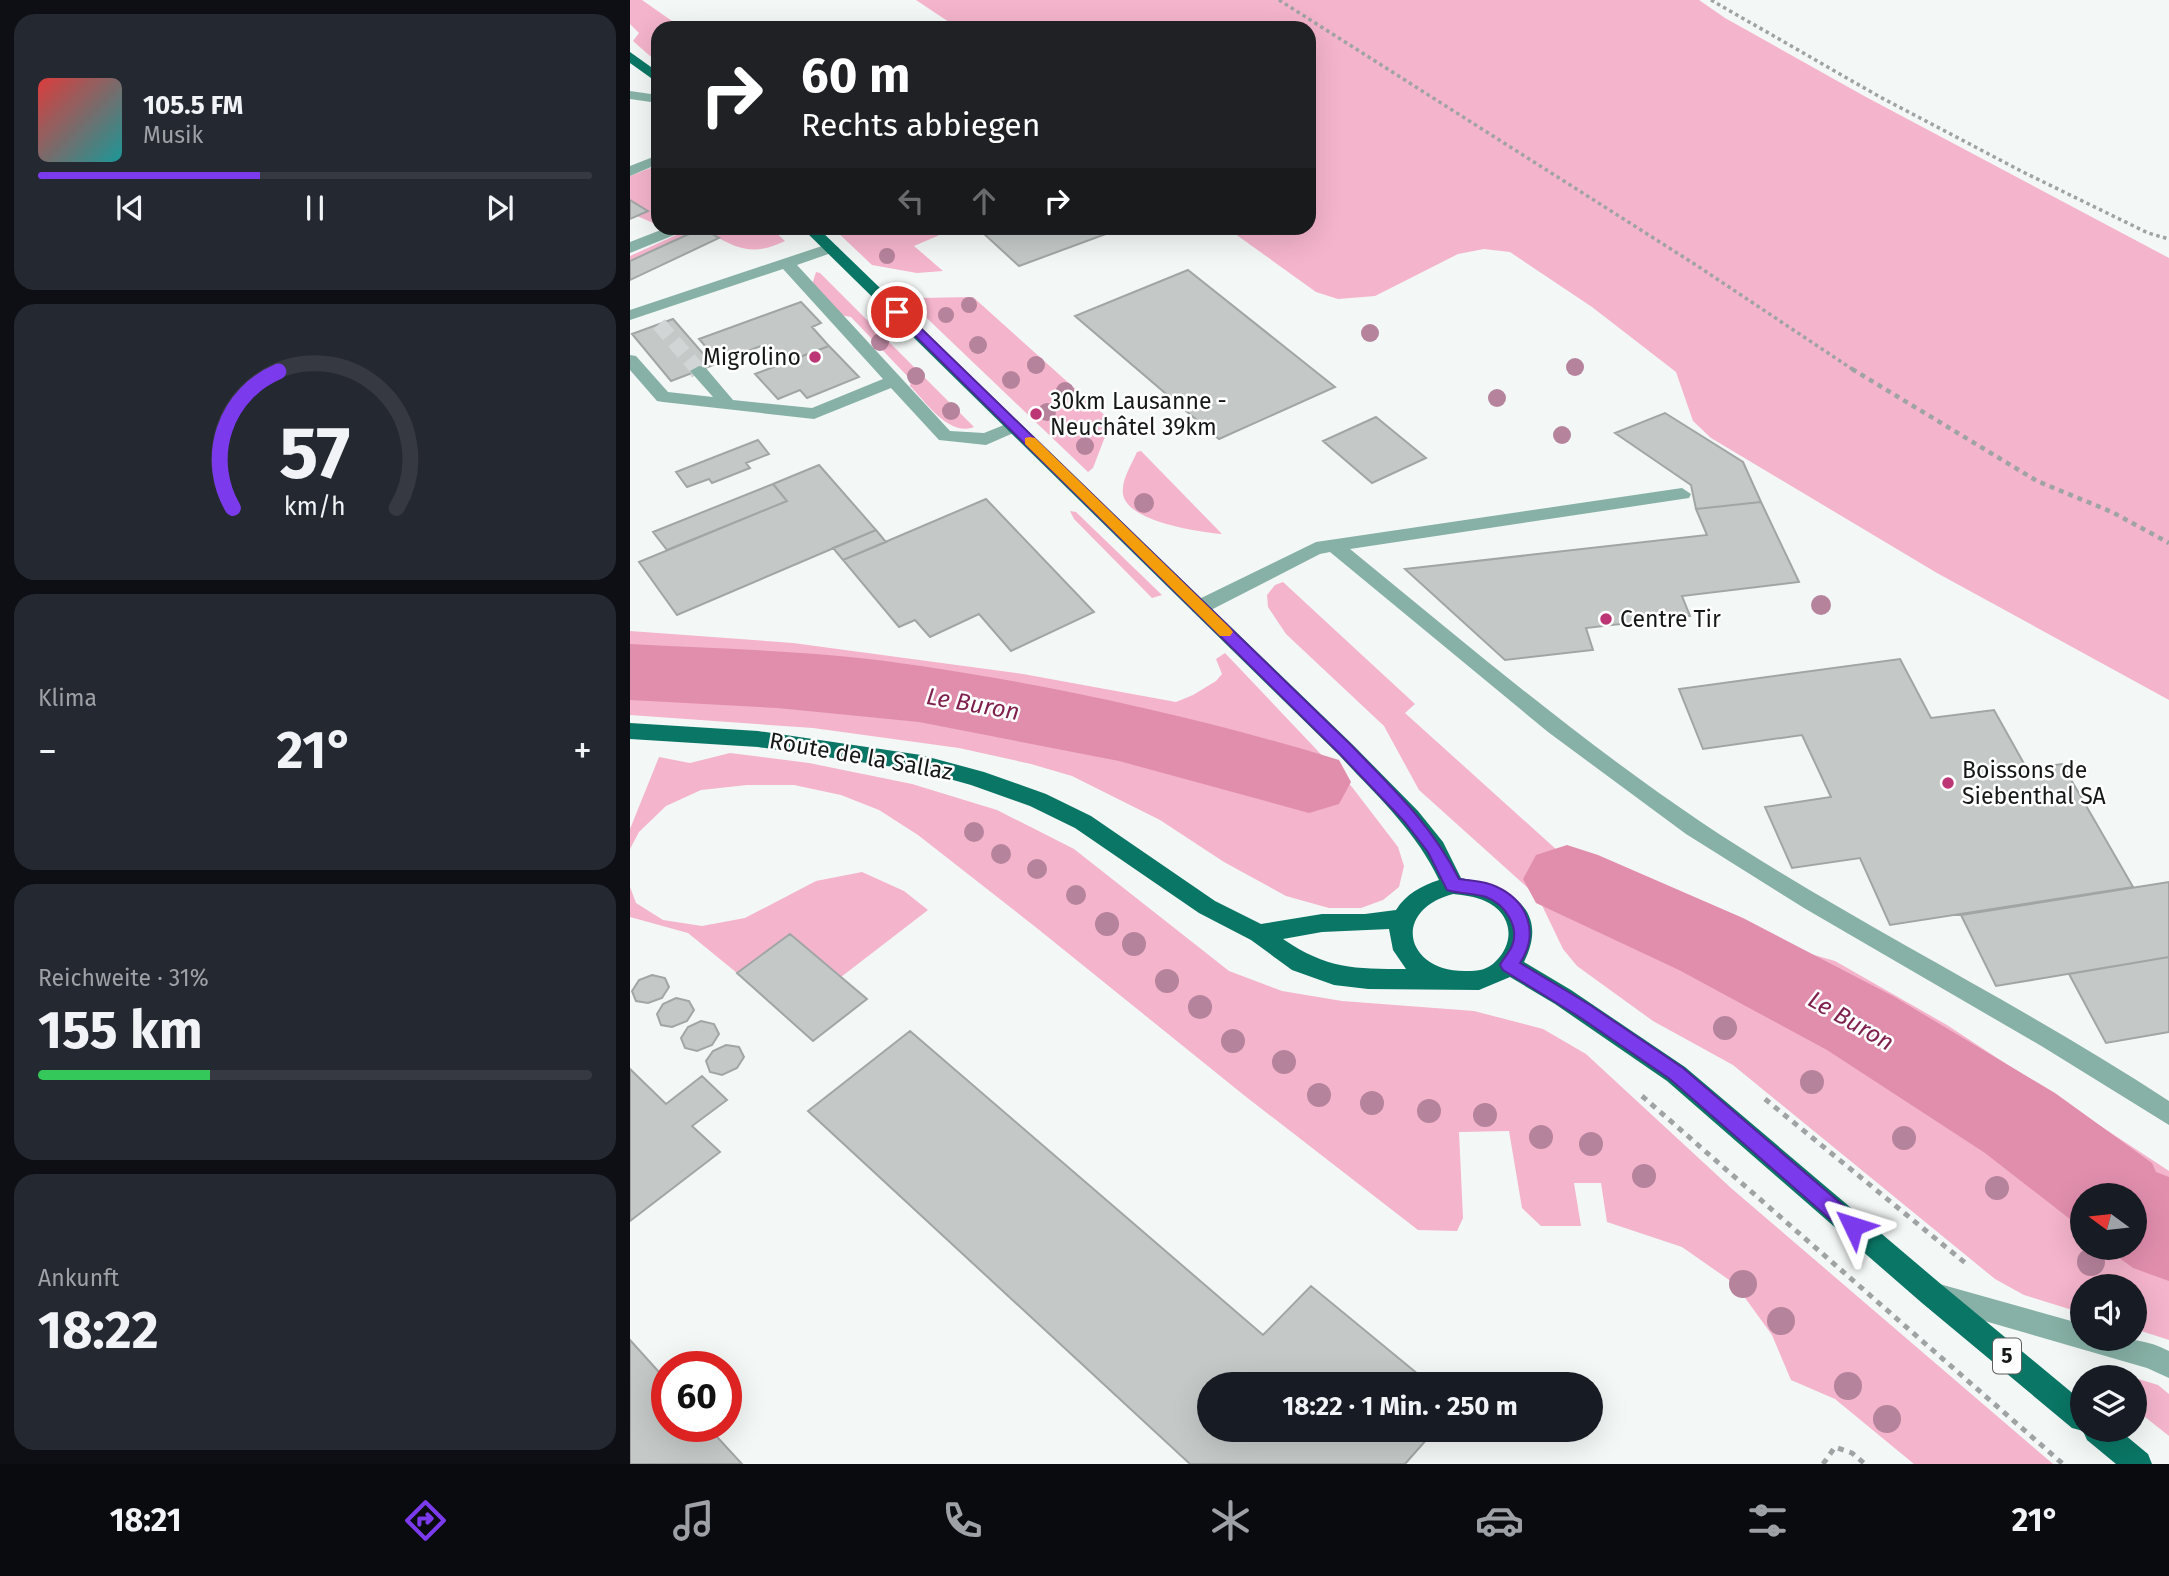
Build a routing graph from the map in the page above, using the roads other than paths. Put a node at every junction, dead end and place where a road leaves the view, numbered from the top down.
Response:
1 (630, 55) edge
2 (651, 73) edge
3 (630, 95) edge
4 (651, 98) edge
5 (651, 162) edge
6 (630, 171) edge
7 (661, 235) edge
8 (817, 235) edge
9 (630, 248) edge
10 (831, 248) junction
11 (787, 264) junction
12 (647, 309) junction
13 (630, 315) edge
14 (659, 324) tunnel mouth
15 (630, 360) edge
16 (699, 371) tunnel mouth
17 (896, 380) junction
18 (727, 403) junction
19 (1014, 426) junction
20 (1682, 494) dead end
21 (1333, 545) junction
22 (1200, 607) junction
23 (630, 731) edge
24 (1454, 885) junction
25 (1403, 918) junction
26 (1259, 934) junction
27 (1509, 965) junction
28 (1439, 979) junction
29 (2169, 1114) edge
30 (1932, 1294) junction
31 (2070, 1334) edge
32 (2134, 1351) edge
33 (2169, 1365) edge
34 (2070, 1408) edge
35 (2111, 1442) edge
36 (2138, 1464) edge

1 - 2 main road
3 - 4 lane
5 - 6 lane
7 - 9 lane
8 - 10 main road
10 - 11 lane
10 - 19 main road
11 - 12 lane
11 - 17 lane
12 - 13 lane
12 - 14 lane
15 - 18 lane
16 - 18 lane
17 - 18 lane
17 - 19 lane
19 - 22 main road
20 - 21 lane
21 - 22 lane
21 - 29 lane
22 - 24 main road
23 - 26 main road, Route de la Sallaz
24 - 25 main road
24 - 27 main road
25 - 26 main road
25 - 28 main road
26 - 28 main road, Route de la Sallaz
27 - 28 main road
27 - 30 main road, 5
30 - 31 lane
30 - 34 main road, 5
32 - 33 lane
35 - 36 main road

